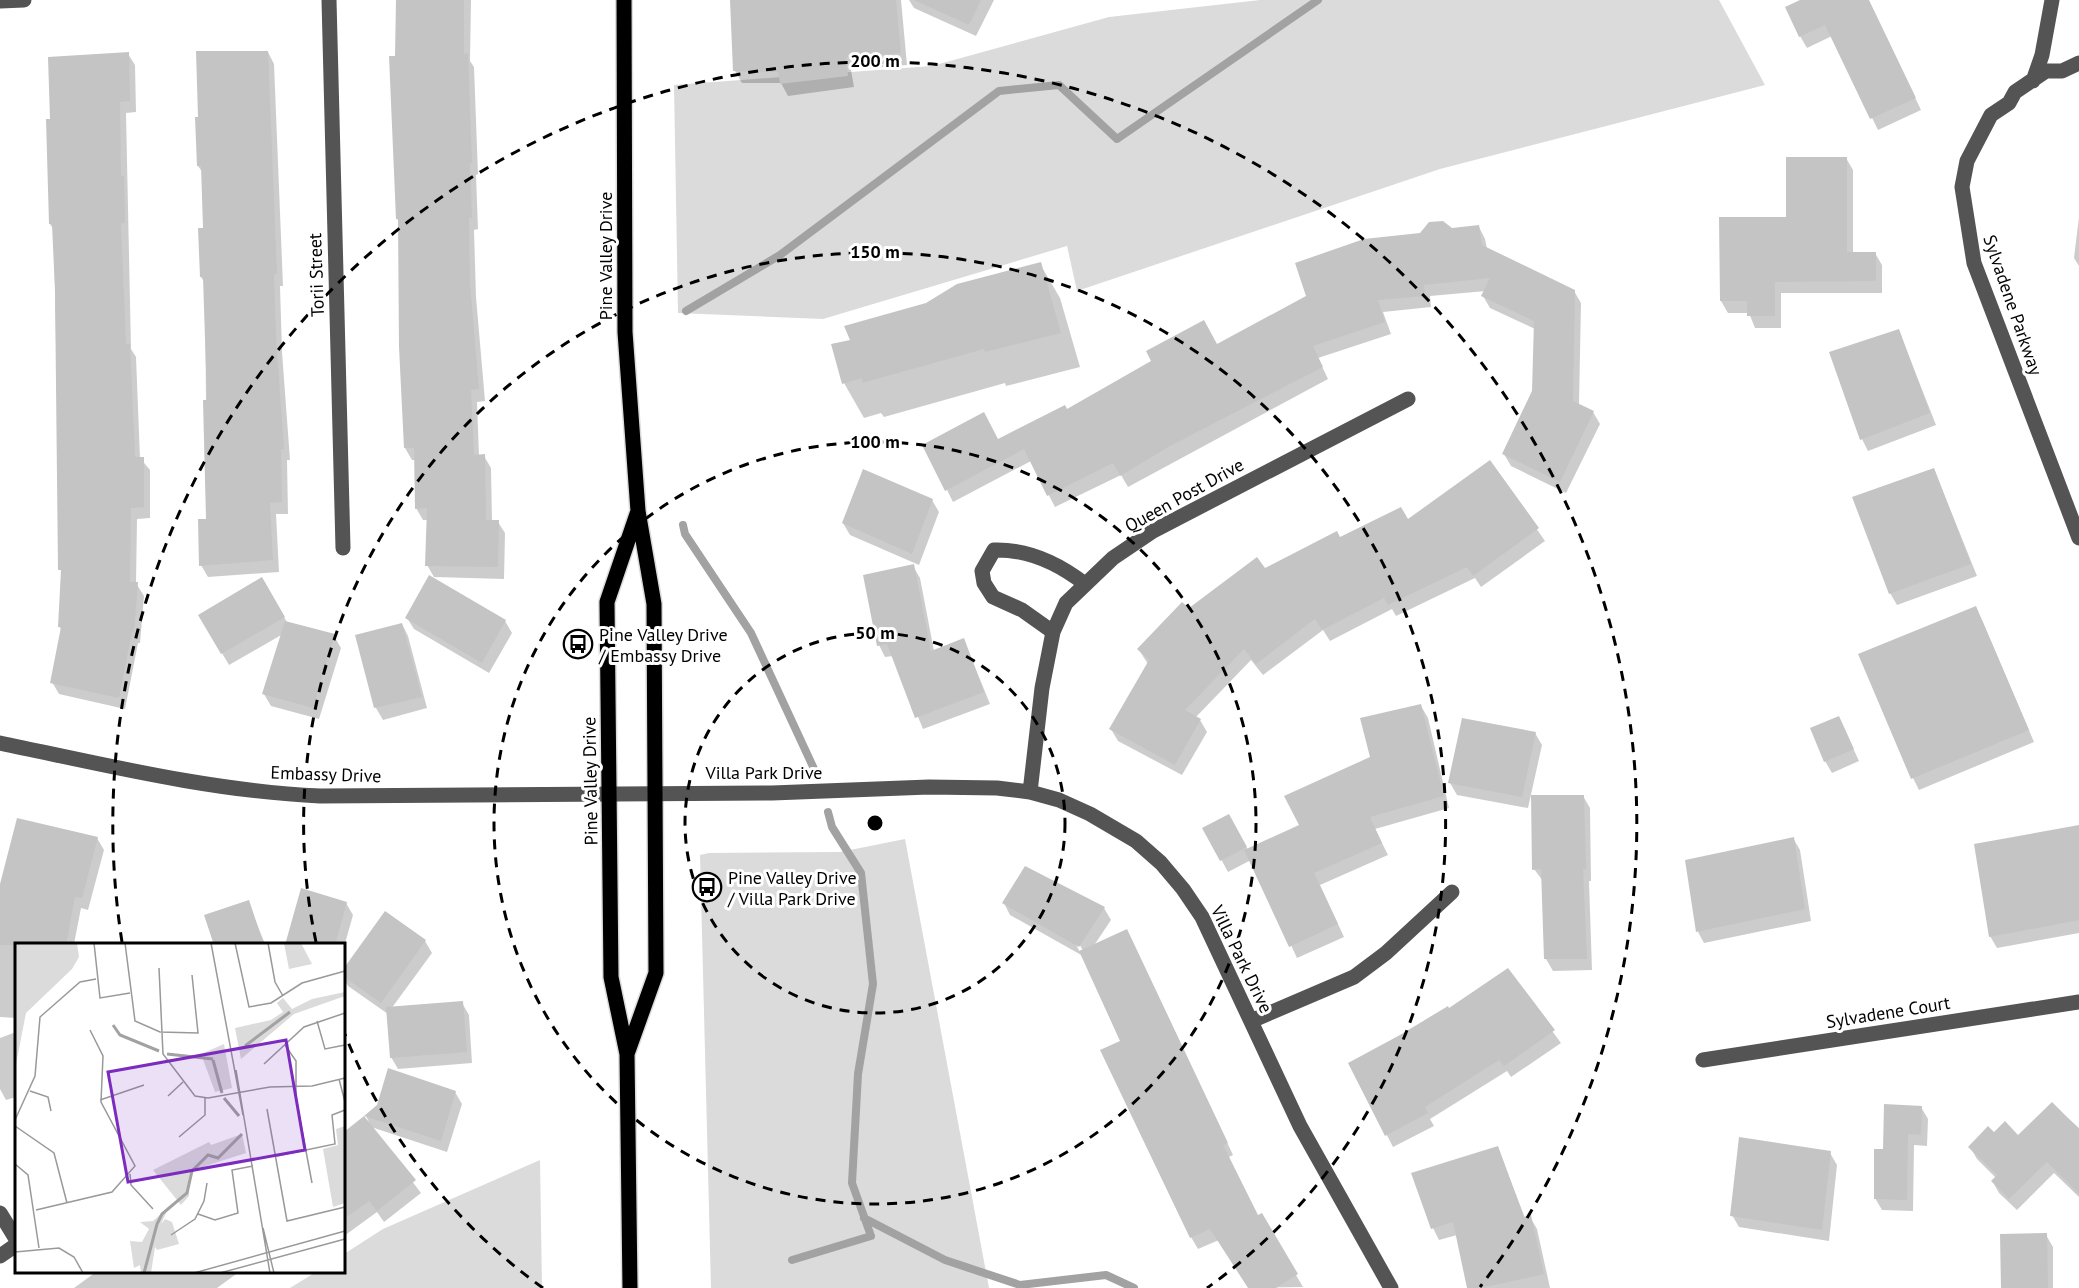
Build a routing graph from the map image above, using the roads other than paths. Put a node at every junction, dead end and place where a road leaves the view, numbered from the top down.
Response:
1 (24, 0) edge
2 (329, 0) edge
3 (624, 0) edge
4 (2052, 0) edge
5 (0, 1) edge
6 (2079, 63) edge
7 (2033, 81) junction
8 (1408, 399) dead end
9 (638, 511) junction
10 (2079, 538) edge
11 (343, 548) dead end
12 (1085, 584) junction
13 (1053, 632) junction
14 (0, 743) edge
15 (1030, 792) junction
16 (655, 793) junction
17 (609, 794) junction
18 (1452, 892) dead end
19 (2079, 1002) edge
20 (1251, 1021) junction
21 (627, 1054) junction
22 (1703, 1060) dead end
23 (0, 1213) edge
24 (15, 1237) edge
25 (15, 1246) edge
26 (0, 1256) edge
27 (630, 1288) edge
28 (1390, 1288) edge

1 - 5 street
2 - 11 street, Torii Street
3 - 9 main road, Pine Valley Drive
4 - 7 street
6 - 7 street, Sylvadene Parkway
7 - 10 street, Sylvadene Parkway
8 - 12 street, Queen Post Drive
9 - 16 main road, Pine Valley Drive
9 - 17 main road, Pine Valley Drive
12 - 13 street, Queen Post Drive
12 - 13 street
13 - 15 street, Queen Post Drive
14 - 17 street, Embassy Drive
15 - 16 street, Villa Park Drive
15 - 20 street, Villa Park Drive
16 - 17 street, Embassy Drive
16 - 21 main road, Pine Valley Drive
17 - 21 main road, Pine Valley Drive
18 - 20 street
19 - 22 street, Sylvadene Court
20 - 28 street, Villa Park Drive
21 - 27 main road, Pine Valley Drive
23 - 24 street
25 - 26 street

